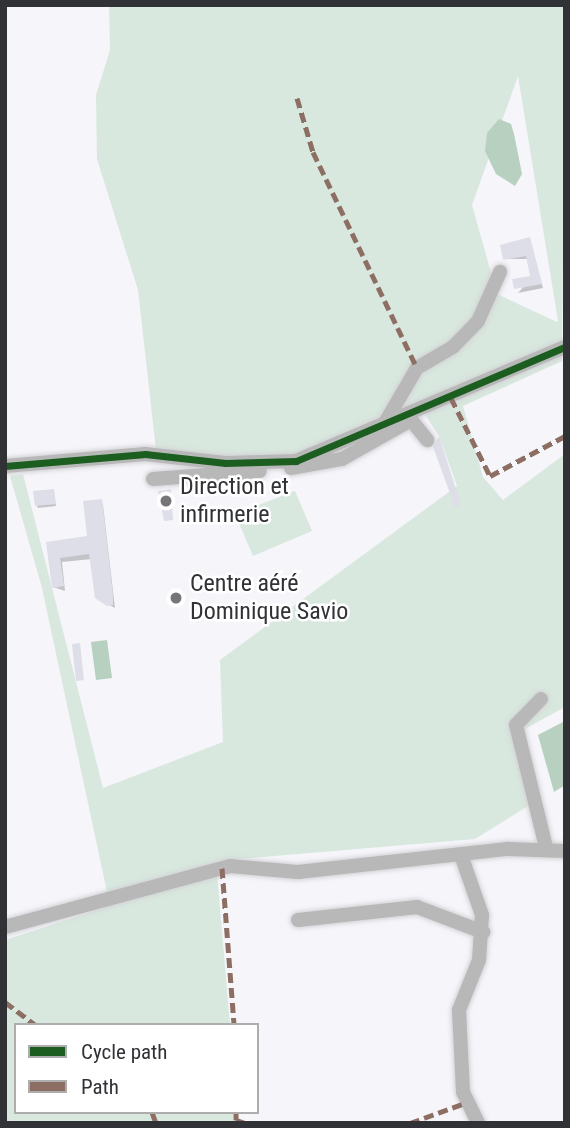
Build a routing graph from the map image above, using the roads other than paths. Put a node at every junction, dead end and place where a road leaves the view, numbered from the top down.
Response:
1 (500, 272) dead end
2 (565, 347) edge
3 (385, 423) junction
4 (427, 440) dead end
5 (5, 466) edge
6 (153, 479) dead end
7 (541, 699) dead end
8 (546, 847) junction
9 (565, 851) edge
10 (461, 855) junction
11 (298, 920) dead end
12 (5, 927) edge
13 (483, 932) junction
14 (478, 1123) edge

1 - 3 street
2 - 3 street
3 - 5 street
4 - 6 street
7 - 8 street
8 - 9 street
8 - 10 street
10 - 12 street
10 - 13 street
11 - 13 street
13 - 14 street

